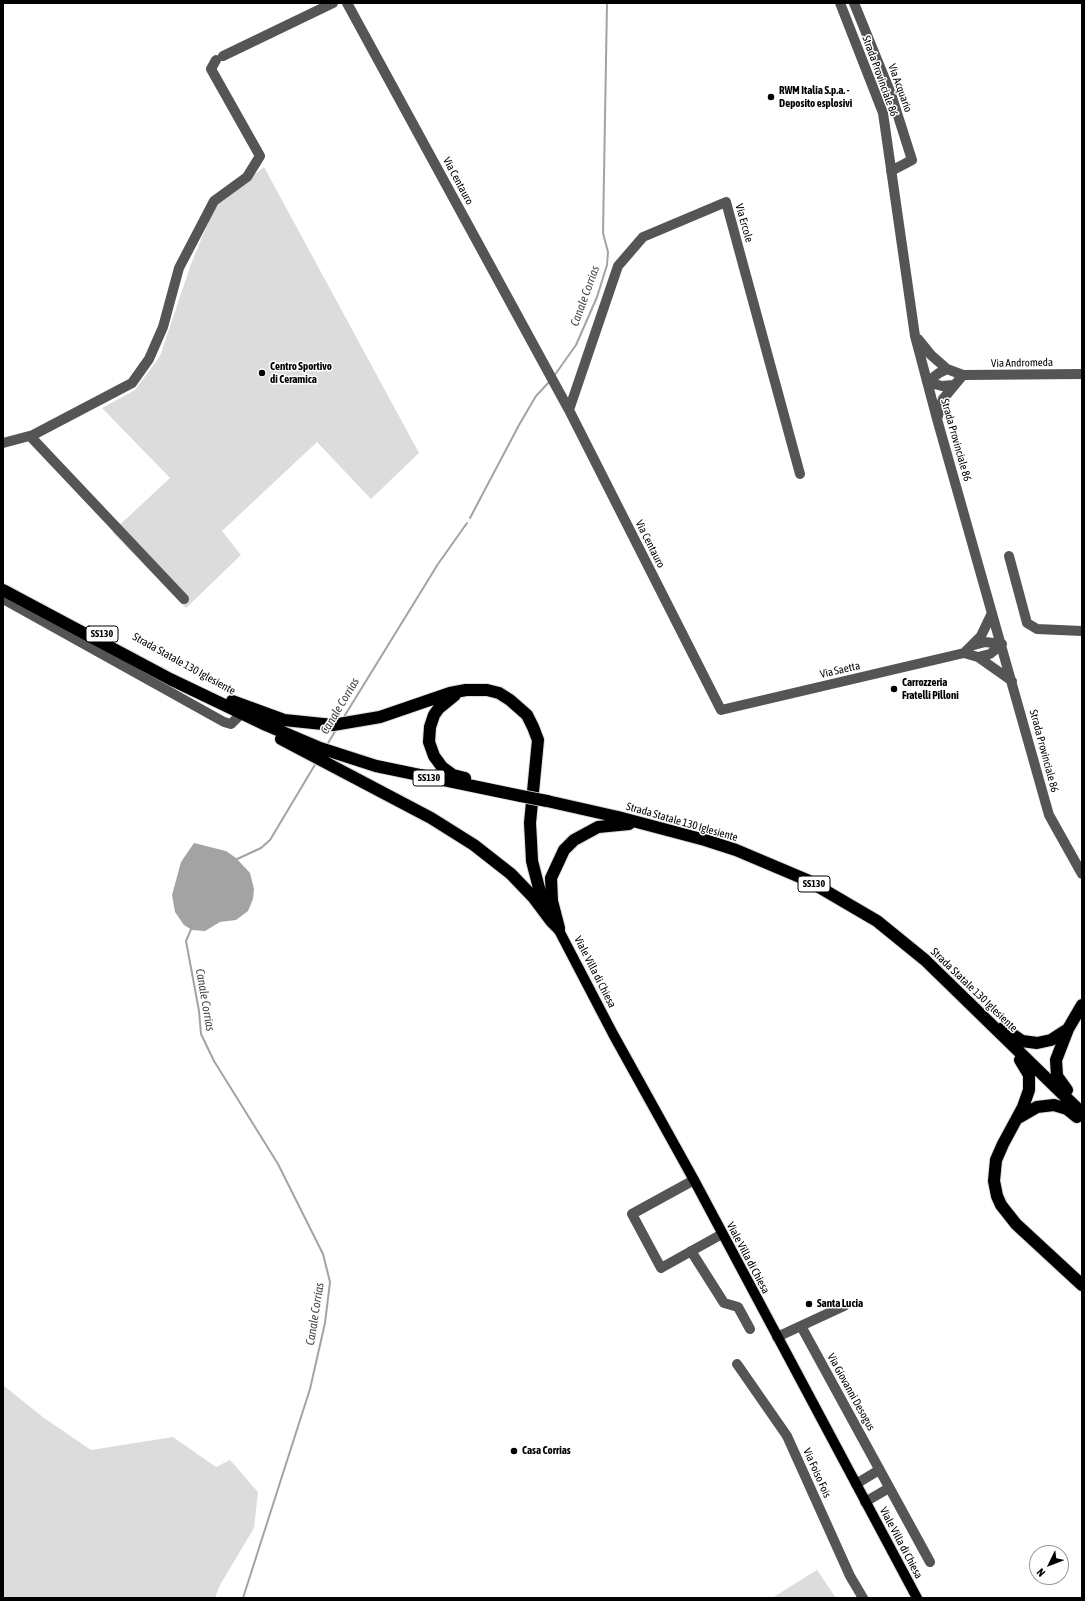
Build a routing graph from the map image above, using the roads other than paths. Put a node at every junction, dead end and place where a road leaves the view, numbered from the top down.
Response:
1 (333, 3) edge
2 (348, 3) edge
3 (840, 3) edge
4 (854, 3) edge
5 (891, 171) junction
6 (916, 336) junction
7 (947, 370) junction
8 (1082, 374) edge
9 (963, 376) junction
10 (927, 382) junction
11 (953, 385) junction
12 (568, 410) junction
13 (937, 419) junction
14 (30, 436) junction
15 (3, 443) edge
16 (800, 474) dead end
17 (1009, 556) dead end
18 (3, 581) edge
19 (3, 590) edge
20 (3, 599) edge
21 (184, 599) dead end
22 (992, 613) junction
23 (1082, 631) edge
24 (974, 644) junction
25 (1002, 644) junction
26 (964, 653) junction
27 (978, 657) junction
28 (170, 679) junction
29 (1012, 681) junction
30 (200, 687) junction
31 (458, 692) junction
32 (721, 710) joint
33 (239, 716) junction
34 (266, 726) junction
35 (317, 752) junction
36 (520, 796) junction
37 (620, 820) junction
38 (1082, 874) edge
39 (541, 896) joint
40 (559, 929) junction
41 (960, 994) junction
42 (1082, 1005) edge
43 (1068, 1029) junction
44 (1082, 1106) edge
45 (1082, 1113) edge
46 (1017, 1119) junction
47 (1082, 1122) edge
48 (694, 1180) junction
49 (722, 1234) junction
50 (691, 1251) junction
51 (1082, 1285) edge
52 (844, 1306) dead end
53 (801, 1326) junction
54 (750, 1329) dead end
55 (777, 1337) junction
56 (737, 1364) dead end
57 (879, 1470) junction
58 (856, 1484) junction
59 (889, 1488) junction
60 (865, 1502) junction
61 (930, 1562) dead end
62 (863, 1598) edge
63 (917, 1598) edge

1 - 14 street
2 - 12 street, Via Centauro
3 - 5 street, Strada Provinciale 86
4 - 5 street, Via Acquario
5 - 6 street, Strada Provinciale 86
6 - 7 street, Via Andromeda
6 - 10 street, Strada Provinciale 86
7 - 9 street, Via Andromeda
7 - 10 street
8 - 9 street, Via Andromeda
9 - 11 street
10 - 11 street
10 - 13 street, Strada Provinciale 86
11 - 13 street
12 - 16 street, Via Ercole
12 - 32 street, Via Centauro
13 - 22 street, Strada Provinciale 86
14 - 15 street
14 - 21 street
17 - 23 street
18 - 30 highway, Strada Statale 130 Iglesiente / SS130
19 - 28 highway, Strada Statale 130 Iglesiente / SS130
20 - 33 street
22 - 24 street, Via Saetta
22 - 25 street, Strada Provinciale 86
24 - 25 street
24 - 26 street, Via Saetta
25 - 27 street
25 - 29 street, Strada Provinciale 86
26 - 27 street, Via Saetta
26 - 32 street, Via Saetta
27 - 29 street, Via Saetta
28 - 33 highway
28 - 34 highway, Strada Statale 130 Iglesiente / SS130
29 - 38 street, Strada Provinciale 86
30 - 31 highway
30 - 34 highway, Strada Statale 130 Iglesiente / SS130
31 - 36 highway
31 - 39 highway
33 - 35 highway
34 - 35 highway, Strada Statale 130 Iglesiente / SS130
35 - 36 highway, Strada Statale 130 Iglesiente / SS130
35 - 40 highway
36 - 37 highway, Strada Statale 130 Iglesiente / SS130, bridge
37 - 40 highway
37 - 41 highway, Strada Statale 130 Iglesiente / SS130
39 - 40 main road, Viale Villa di Chiesa
40 - 48 main road, Viale Villa di Chiesa
41 - 43 highway
41 - 45 highway, Strada Statale 130 Iglesiente / SS130
41 - 46 highway
42 - 43 highway
43 - 44 highway
46 - 47 highway
46 - 51 highway
48 - 49 main road, Viale Villa di Chiesa
48 - 50 street
49 - 50 street
49 - 55 main road, Viale Villa di Chiesa
50 - 54 street
52 - 53 street
53 - 55 street
53 - 57 street, Via Giovanni Desogus
55 - 58 main road, Viale Villa di Chiesa
56 - 62 street, Via Foiso Fois
57 - 58 street
57 - 59 street, Via Giovanni Desogus
58 - 60 main road, Viale Villa di Chiesa
59 - 60 street
59 - 61 street, Via Giovanni Desogus
60 - 63 main road, Viale Villa di Chiesa

